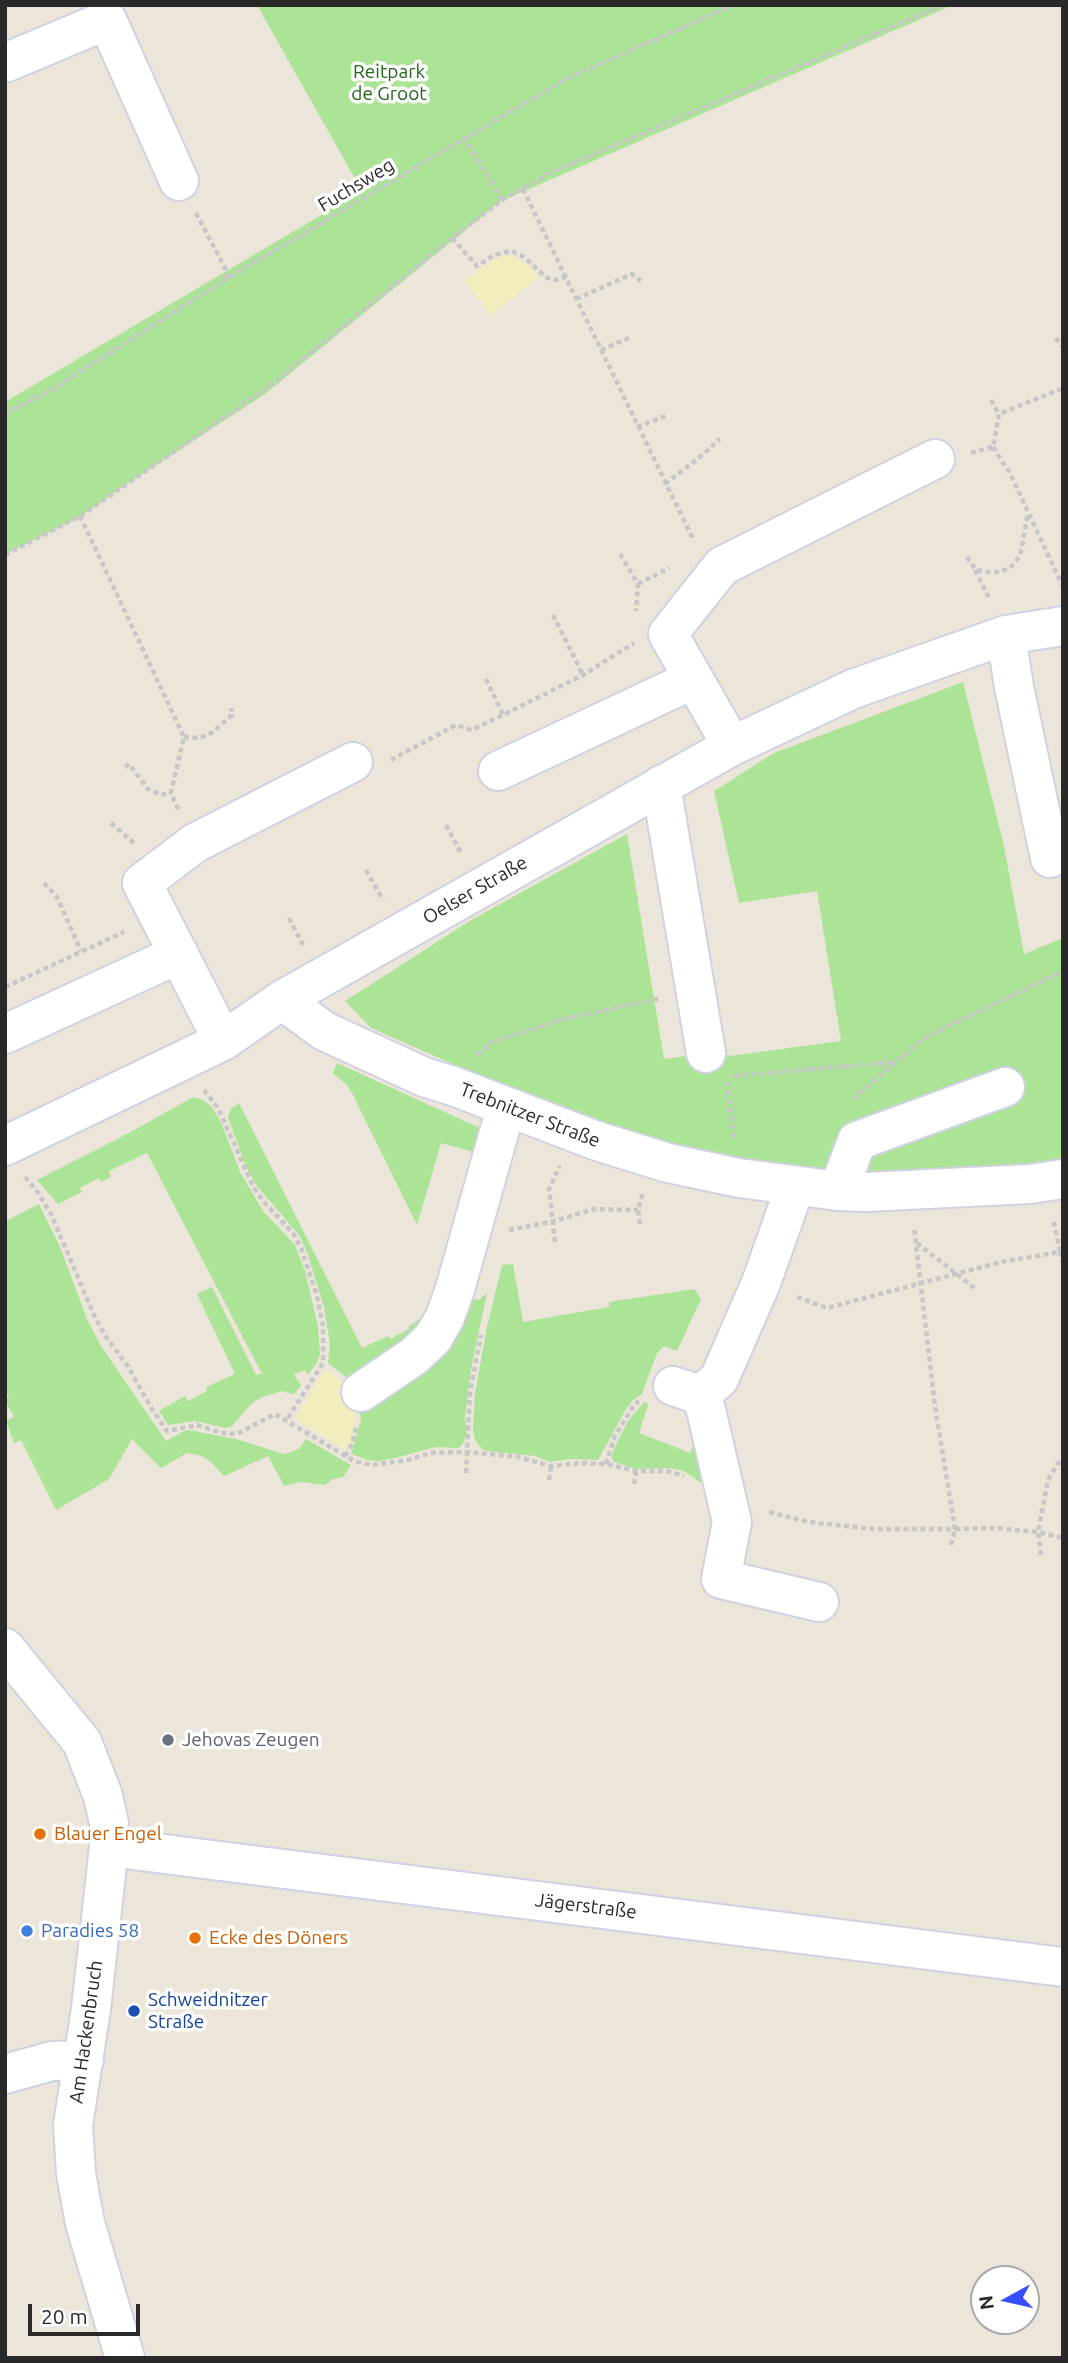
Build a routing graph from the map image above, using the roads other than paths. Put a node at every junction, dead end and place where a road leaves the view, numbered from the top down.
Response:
1 (5, 64) edge
2 (179, 181) road end
3 (935, 459) road end
4 (1063, 626) edge
5 (1006, 635) junction
6 (694, 679) junction
7 (732, 746) junction
8 (353, 762) road end
9 (498, 771) dead end
10 (661, 785) junction
11 (1050, 858) dead end
12 (179, 954) junction
13 (282, 1000) junction
14 (5, 1034) edge
15 (223, 1041) junction
16 (716, 1065) road end
17 (1005, 1087) dead end
18 (508, 1107) junction
19 (20, 1163) edge
20 (795, 1187) junction
21 (838, 1191) junction
22 (1057, 1193) edge
23 (360, 1392) dead end
24 (819, 1602) dead end
25 (5, 1648) edge
26 (109, 1847) junction
27 (1063, 1967) edge
28 (84, 2060) junction
29 (5, 2074) edge
30 (125, 2358) edge

1 - 2 street
3 - 6 street
4 - 5 street, Oelser Straße
5 - 7 street, Oelser Straße
5 - 11 street
6 - 7 street
6 - 9 street
7 - 10 street, Oelser Straße
8 - 12 street
10 - 13 street, Oelser Straße
10 - 16 street
12 - 14 street
12 - 15 street
13 - 15 street, Oelser Straße
13 - 18 street, Trebnitzer Straße
15 - 19 street, Oelser Straße
17 - 21 street
18 - 20 street, Trebnitzer Straße
18 - 23 street
20 - 21 street, Trebnitzer Straße
20 - 24 street
21 - 22 street, Trebnitzer Straße
25 - 26 street, Am Hackenbruch
26 - 27 street, Jägerstraße
26 - 28 street, Am Hackenbruch
28 - 29 street
28 - 30 street, Am Hackenbruch

